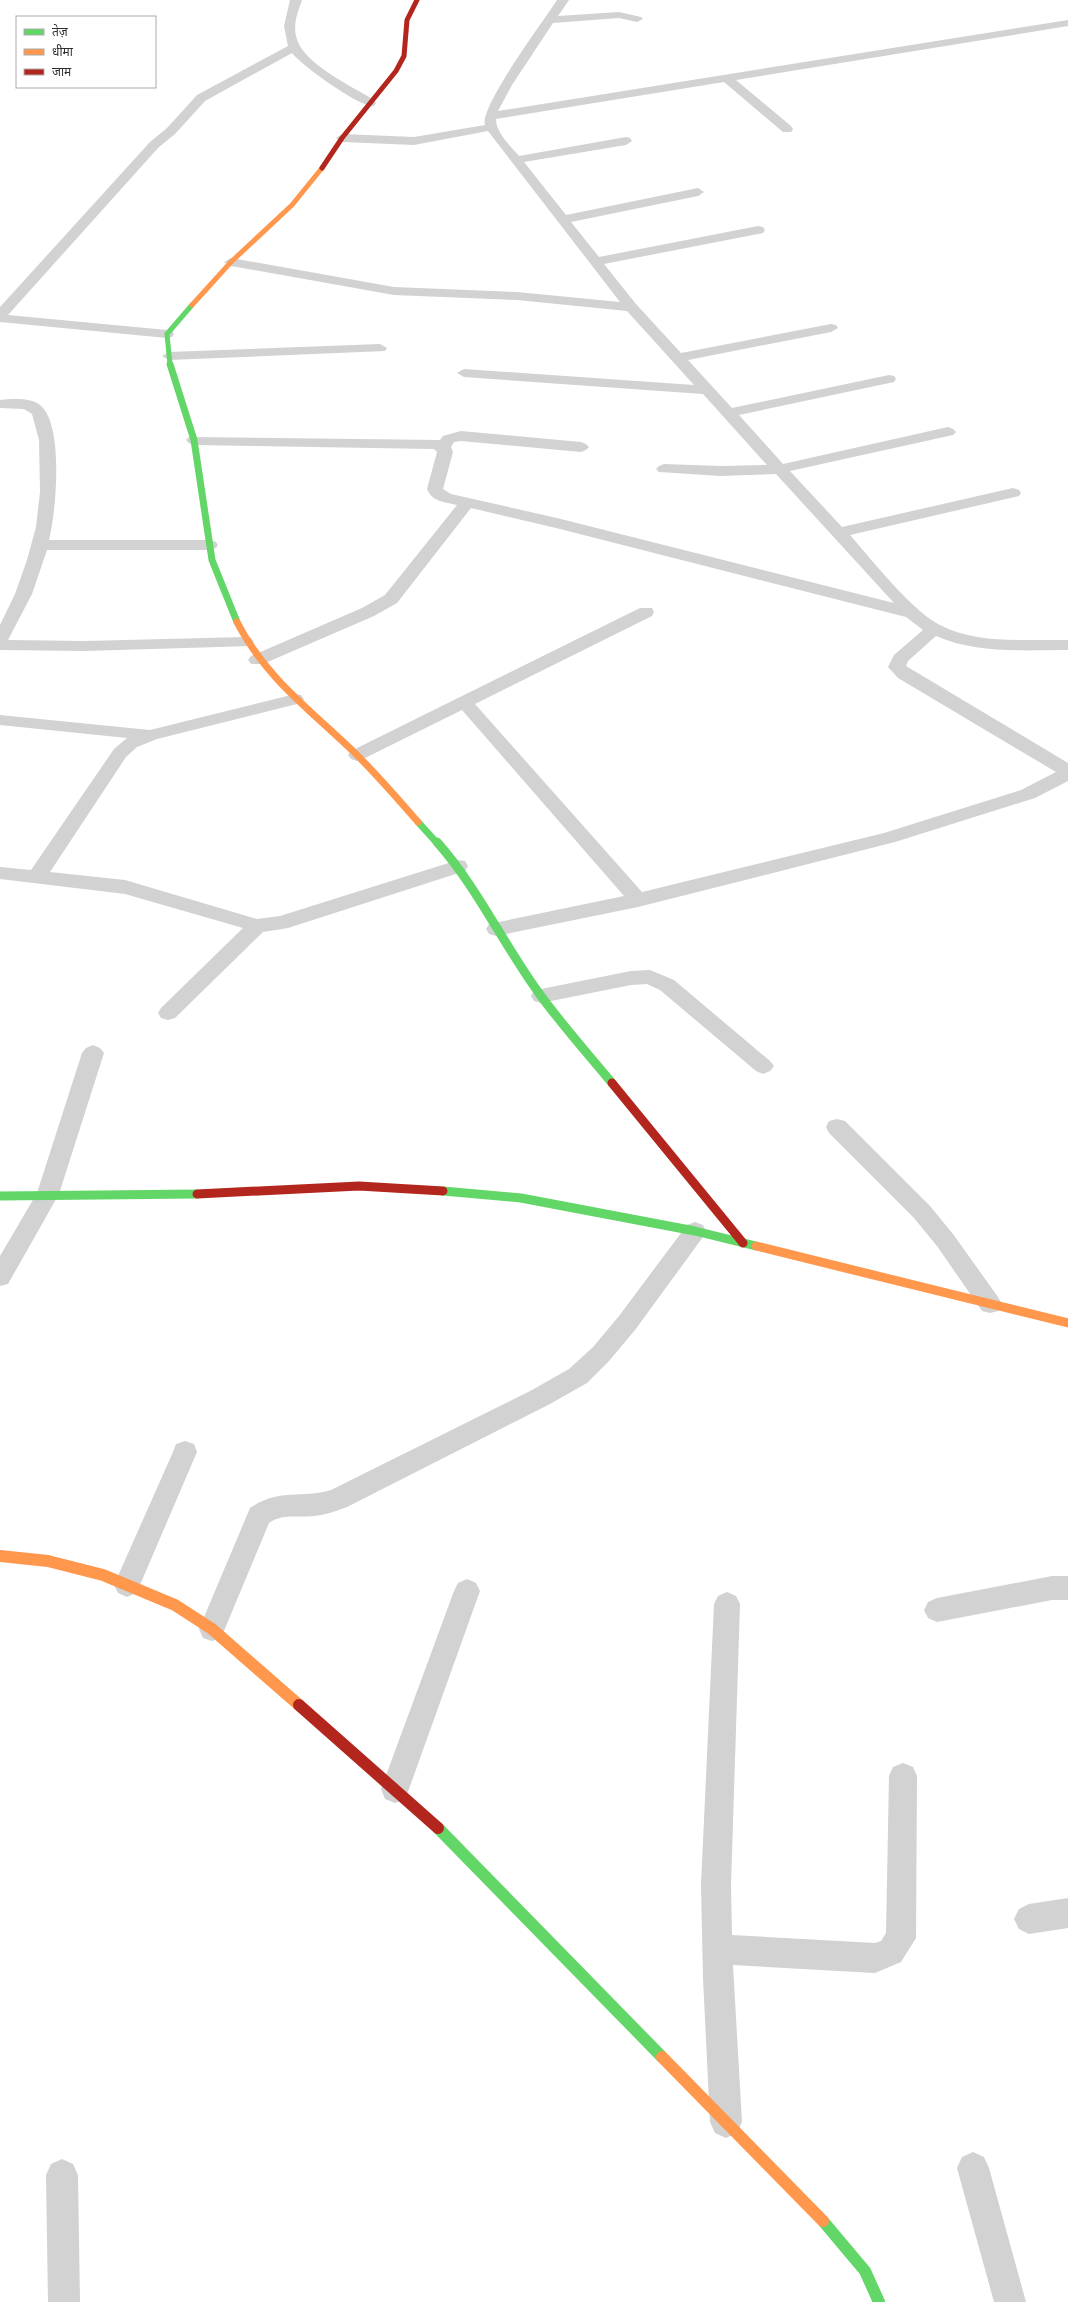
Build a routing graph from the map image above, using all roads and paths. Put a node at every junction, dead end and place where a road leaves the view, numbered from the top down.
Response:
1 (296, 0) edge
2 (417, 0) edge
3 (563, 0) edge
4 (637, 19) dead end
5 (551, 20) junction
6 (1068, 23) edge
7 (293, 48) junction
8 (727, 78) junction
9 (370, 103) junction
10 (492, 121) junction
11 (787, 129) dead end
12 (342, 138) junction
13 (626, 141) dead end
14 (515, 160) junction
15 (698, 192) dead end
16 (562, 220) junction
17 (758, 230) dead end
18 (231, 262) junction
19 (594, 262) junction
20 (631, 307) junction
21 (0, 316) edge
22 (831, 328) dead end
23 (167, 334) junction
24 (380, 348) dead end
25 (169, 356) junction
26 (678, 358) junction
27 (464, 373) dead end
28 (889, 379) dead end
29 (707, 390) junction
30 (0, 404) edge
31 (729, 413) junction
32 (948, 432) dead end
33 (194, 440) junction
34 (443, 447) junction
35 (581, 447) dead end
36 (664, 469) dead end
37 (780, 469) junction
38 (1013, 493) dead end
39 (467, 503) junction
40 (839, 533) junction
41 (41, 545) junction
42 (210, 545) junction
43 (646, 612) dead end
44 (912, 613) junction
45 (6, 616) edge
46 (934, 629) junction
47 (0, 639) edge
48 (245, 642) junction
49 (0, 645) edge
50 (1068, 645) edge
51 (258, 660) junction
52 (295, 699) junction
53 (464, 702) junction
54 (0, 720) edge
55 (151, 735) junction
56 (357, 755) junction
57 (1068, 772) edge
58 (458, 866) junction
59 (0, 873) edge
60 (36, 878) junction
61 (638, 900) junction
62 (256, 926) junction
63 (496, 929) junction
64 (541, 996) junction
65 (168, 1013) dead end
66 (93, 1053) dead end
67 (763, 1066) dead end
68 (837, 1127) dead end
69 (48, 1194) junction
70 (0, 1196) edge
71 (695, 1231) junction
72 (744, 1243) junction
73 (0, 1277) edge
74 (990, 1304) junction
75 (1068, 1323) edge
76 (185, 1452) dead end
77 (0, 1556) edge
78 (127, 1585) junction
79 (1068, 1588) edge
80 (467, 1591) dead end
81 (727, 1604) dead end
82 (937, 1610) dead end
83 (212, 1629) junction
84 (903, 1776) dead end
85 (395, 1789) junction
86 (1068, 1913) edge
87 (1029, 1919) dead end
88 (717, 1949) junction
89 (726, 2122) junction
90 (973, 2168) dead end
91 (62, 2175) dead end
92 (64, 2302) edge
93 (879, 2302) edge
94 (1010, 2302) edge

1 - 7 street
2 - 9 street
3 - 5 street
4 - 5 street
5 - 10 street
6 - 8 street
7 - 9 street
7 - 21 street
8 - 10 street
8 - 11 street
9 - 12 street
10 - 12 street
10 - 14 street
12 - 18 street
13 - 14 street
14 - 16 street
15 - 16 street
16 - 19 street
17 - 19 street
18 - 20 street
18 - 23 street
19 - 20 street
20 - 26 street
21 - 23 street
22 - 26 street
23 - 25 street
24 - 25 street
25 - 33 street
26 - 29 street
27 - 29 street
28 - 31 street
29 - 31 street
30 - 41 street
31 - 37 street
32 - 37 street
33 - 34 street
33 - 42 street
34 - 35 street
34 - 39 street
36 - 37 street
37 - 40 street
38 - 40 street
39 - 44 street
39 - 51 street
40 - 44 street
41 - 42 street
41 - 45 street
42 - 48 street
43 - 53 street
44 - 46 street
45 - 47 street
46 - 50 street
46 - 57 street
48 - 49 street
48 - 51 street
51 - 52 street
52 - 55 street
52 - 56 street
53 - 56 street
53 - 61 street
54 - 55 street
55 - 60 street
56 - 58 street
57 - 61 street
58 - 62 street
58 - 63 street
59 - 60 street
60 - 62 street
61 - 63 street
62 - 65 street
63 - 64 street
64 - 67 street
64 - 72 street
66 - 69 street
68 - 74 street
69 - 70 street
69 - 71 street
69 - 73 street
71 - 72 street
71 - 83 street
72 - 74 street
74 - 75 street
76 - 78 street
77 - 78 street
78 - 83 street
79 - 82 street
80 - 85 street
81 - 88 street
83 - 85 street
84 - 88 street
85 - 89 street
86 - 87 street
88 - 89 street
89 - 93 street
90 - 94 street
91 - 92 street

